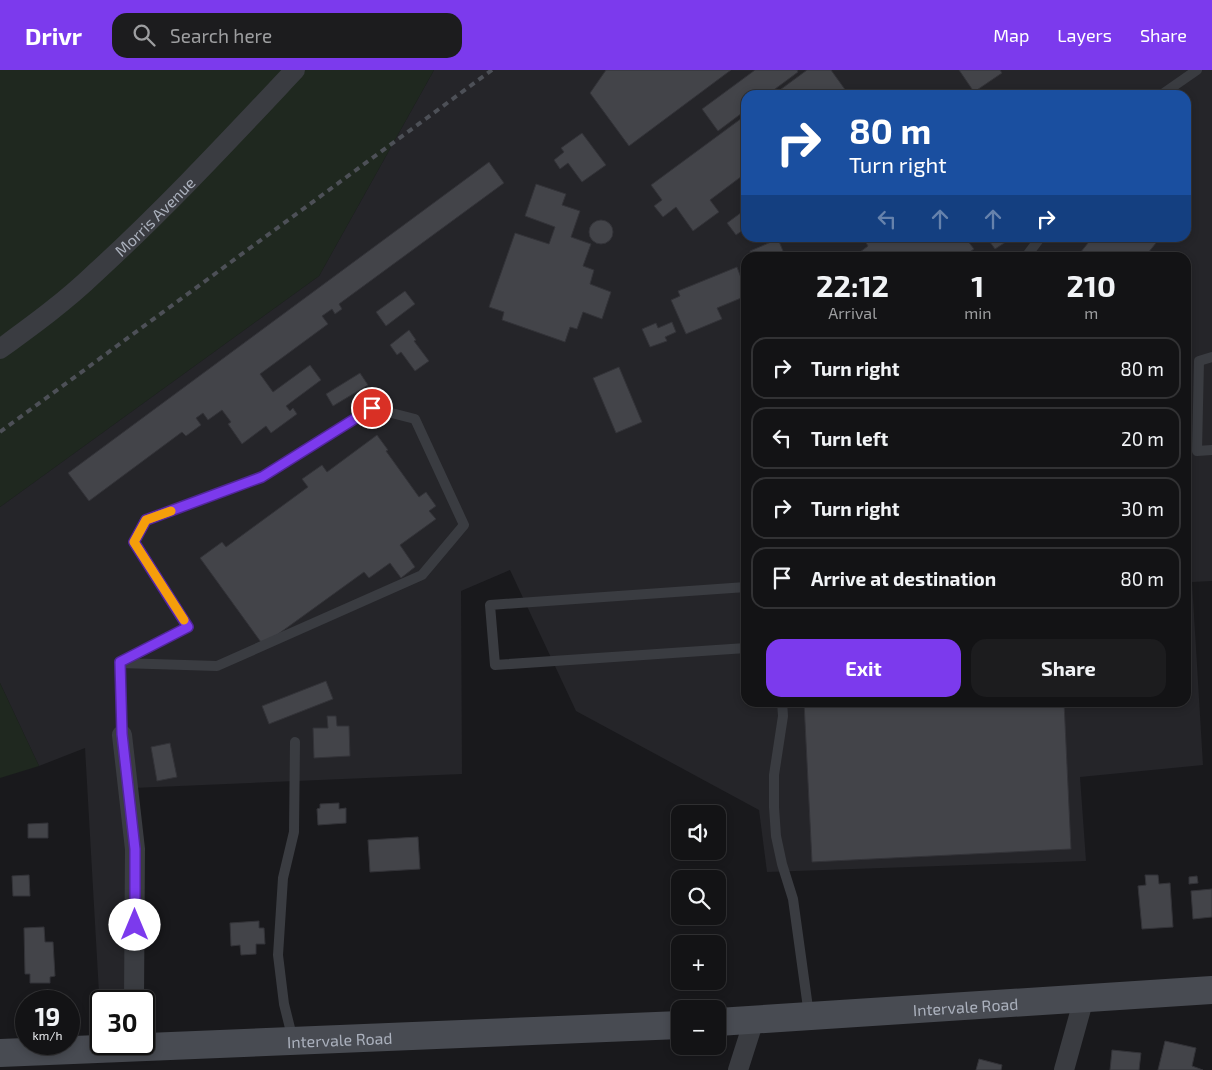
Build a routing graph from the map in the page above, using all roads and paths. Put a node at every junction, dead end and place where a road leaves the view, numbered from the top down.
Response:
1 (295, 70) edge
2 (1197, 70) edge
3 (1168, 90) edge
4 (0, 349) edge
5 (1212, 358) edge
6 (1212, 450) edge
7 (741, 587) edge
8 (741, 648) edge
9 (120, 662) junction
10 (782, 707) edge
11 (122, 734) joint
12 (294, 742) dead end
13 (134, 990) edge
14 (1212, 990) edge
15 (1084, 998) junction
16 (809, 1016) junction
17 (754, 1020) junction
18 (726, 1022) edge
19 (671, 1025) edge
20 (294, 1041) junction
21 (155, 1045) edge
22 (90, 1048) edge
23 (0, 1053) edge
24 (738, 1070) edge
25 (1064, 1070) edge

1 - 4 street, Morris Avenue
2 - 3 lane
5 - 6 lane
7 - 8 lane
9 - 9 lane
9 - 11 lane
10 - 16 lane
11 - 13 street
12 - 20 lane
14 - 15 street, Intervale Road
15 - 16 street, Intervale Road
15 - 25 street
16 - 17 street, Intervale Road
17 - 18 street, Intervale Road
17 - 24 street
19 - 20 street, Intervale Road
20 - 21 street, Intervale Road
22 - 23 street, Intervale Road

